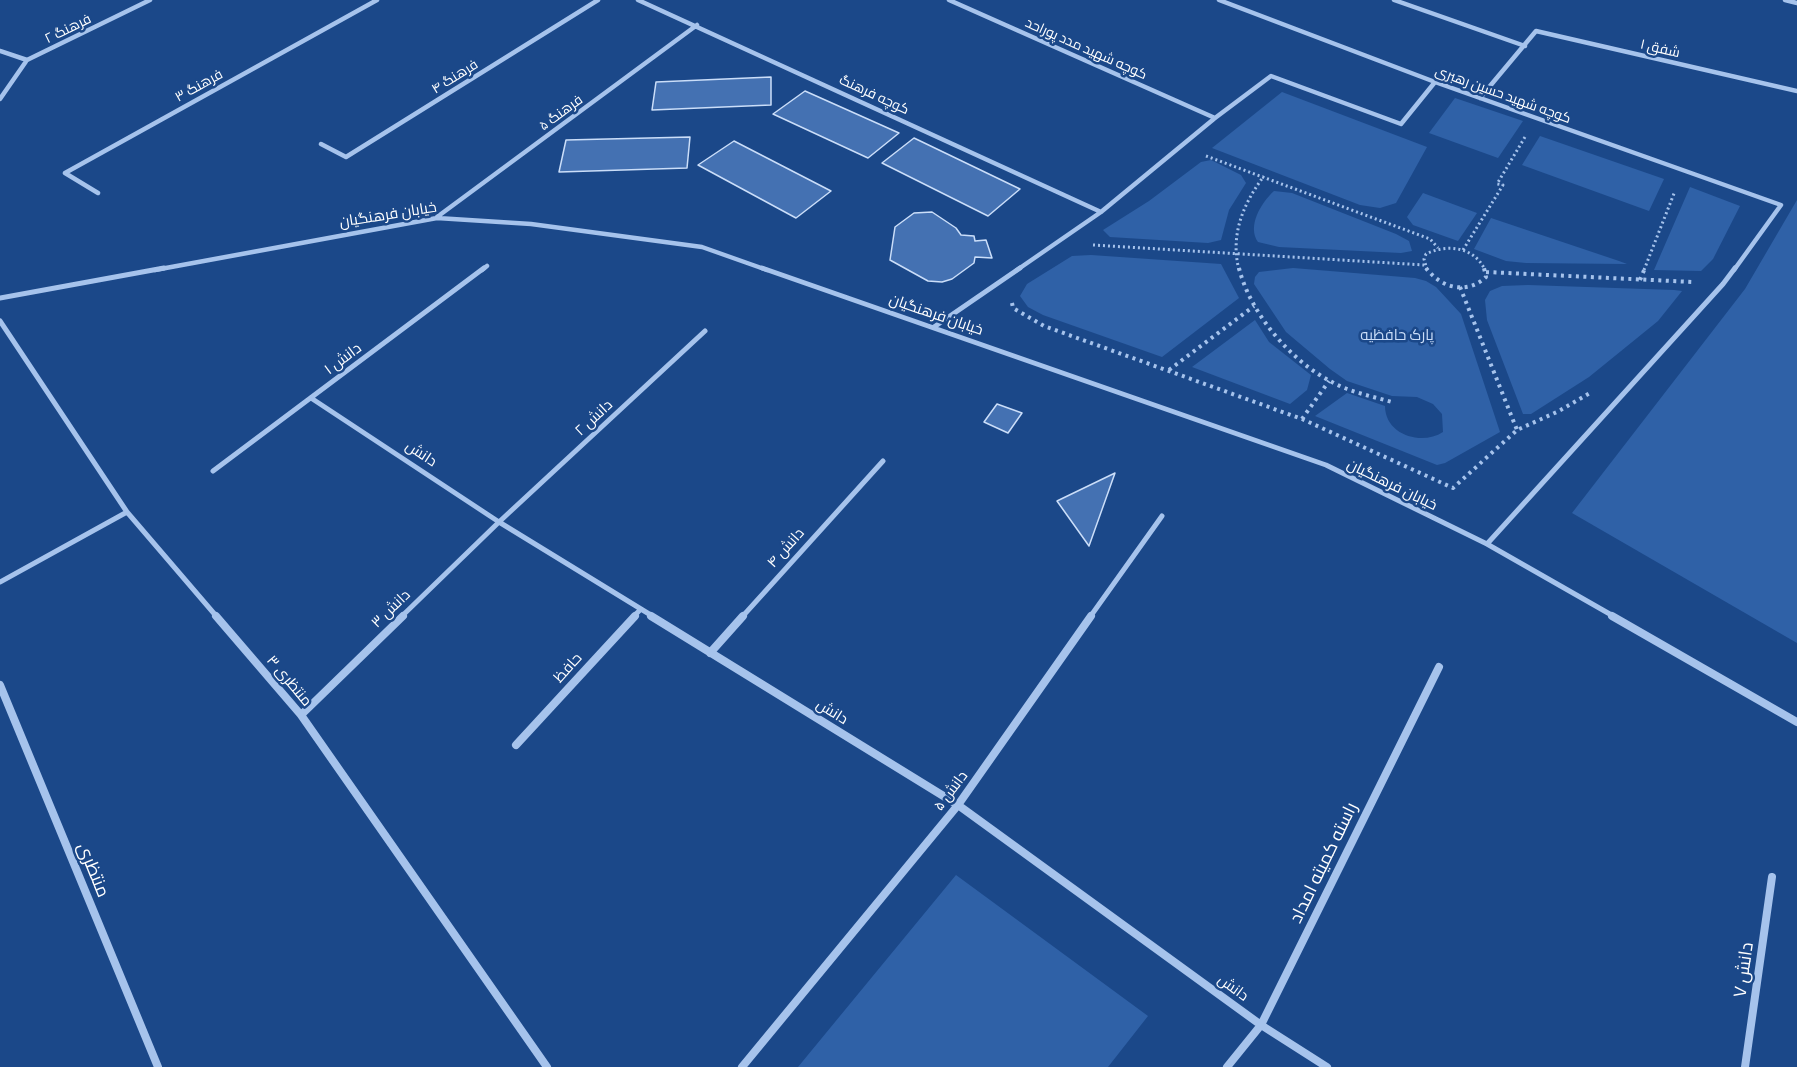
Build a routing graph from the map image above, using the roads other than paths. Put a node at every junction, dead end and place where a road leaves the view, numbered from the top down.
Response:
1 (150, 0) edge
2 (377, 0) edge
3 (598, 0) edge
4 (638, 0) edge
5 (949, 0) edge
6 (1220, 0) edge
7 (1394, 0) edge
8 (1785, 0) edge
9 (1797, 3) edge
10 (697, 25) junction
11 (1525, 46) junction
12 (0, 51) edge
13 (27, 60) junction
14 (1435, 82) junction
15 (1797, 91) edge
16 (1480, 98) junction
17 (0, 99) edge
18 (1215, 118) junction
19 (321, 144) dead end
20 (98, 193) dead end
21 (1101, 212) junction
22 (436, 218) junction
23 (487, 266) dead end
24 (0, 298) edge
25 (0, 321) edge
26 (934, 327) junction
27 (705, 331) dead end
28 (311, 398) junction
29 (883, 461) dead end
30 (213, 471) dead end
31 (127, 512) junction
32 (1161, 516) dead end
33 (499, 522) junction
34 (1487, 544) junction
35 (0, 582) edge
36 (640, 610) junction
37 (710, 652) junction
38 (1438, 667) dead end
39 (0, 685) edge
40 (301, 715) junction
41 (1797, 722) edge
42 (516, 745) dead end
43 (958, 805) junction
44 (1772, 877) dead end
45 (1261, 1025) junction
46 (158, 1067) edge
47 (547, 1067) edge
48 (742, 1067) edge
49 (1227, 1067) edge
50 (1327, 1067) edge
51 (1745, 1067) edge

1 - 13 street, فرهنگ ۲
2 - 20 street, فرهنگ ۳
3 - 19 street, فرهنگ ۴
4 - 10 street, کوچه فرهنگ
5 - 18 street, کوچه شهید مدد پوراحد
6 - 14 street, کوچه شهید حسین رهبری
7 - 11 street
8 - 9 street
10 - 21 street, کوچه فرهنگ
10 - 22 street, فرهنگ ۵
11 - 15 street, شفق ۱
11 - 16 street
12 - 13 street
13 - 17 street
14 - 16 street, کوچه شهید حسین رهبری
14 - 18 street
16 - 34 street, کوچه شهید حسین رهبری
18 - 21 street
21 - 26 street
22 - 24 street, خیابان فرهنگیان
22 - 26 street, خیابان فرهنگیان
23 - 28 street, دانش ۱
25 - 31 street, منتظری ۳
26 - 34 street, خیابان فرهنگیان
27 - 33 street, دانش ۲
28 - 30 street, دانش ۱
28 - 33 street, دانش
29 - 37 street, دانش ۴
31 - 35 street
31 - 40 street, منتظری ۳
32 - 43 street, دانش ۵
33 - 36 street, دانش
33 - 40 street, دانش ۳
34 - 41 street, خیابان فرهنگیان
36 - 37 street, دانش
36 - 42 street, حافظ
37 - 43 street, دانش
38 - 45 street, راسته کمیته امداد
39 - 46 street, منتظری
40 - 47 street, منتظری ۳
43 - 45 street, دانش
43 - 48 street, دانش ۵
44 - 51 street, دانش ۷
45 - 49 street, راسته کمیته امداد
45 - 50 street, دانش

